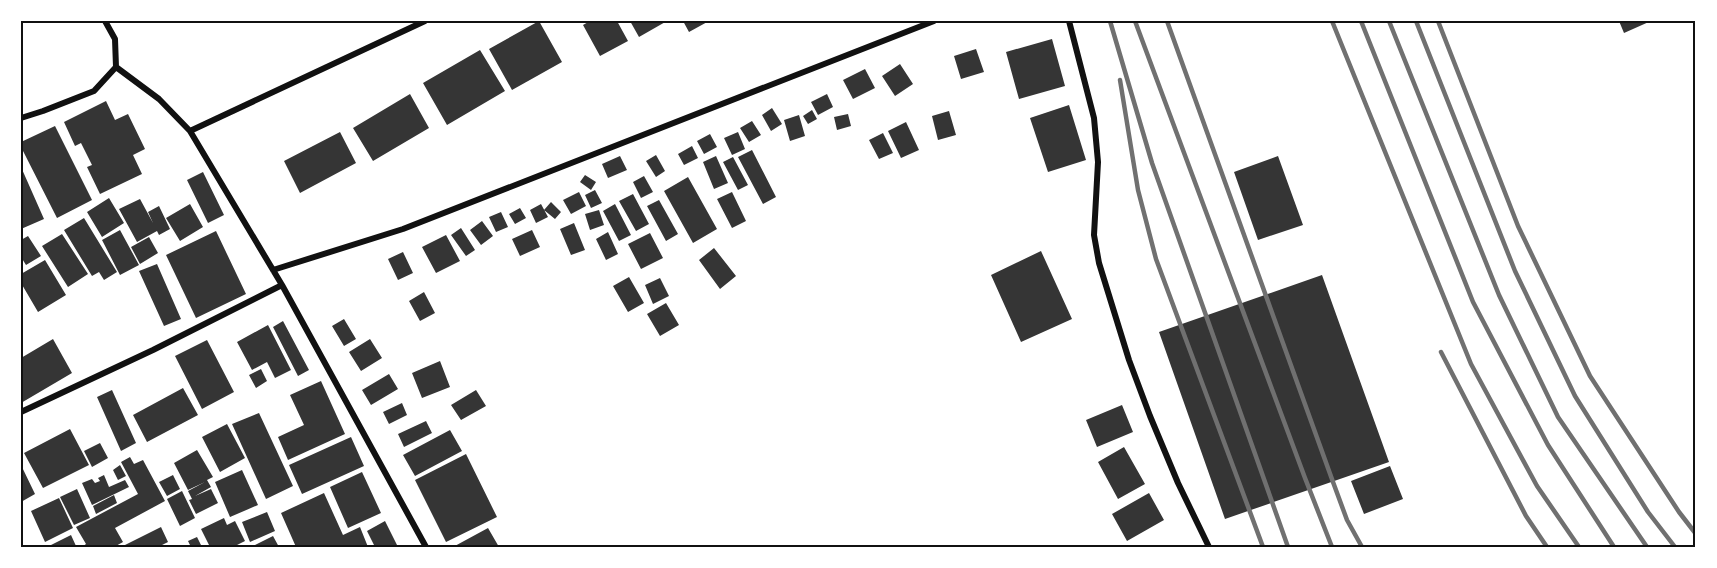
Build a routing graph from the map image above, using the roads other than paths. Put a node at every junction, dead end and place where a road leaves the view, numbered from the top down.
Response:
1 (105, 21) edge
2 (425, 21) edge
3 (934, 21) edge
4 (1069, 21) edge
5 (116, 67) junction
6 (21, 118) edge
7 (190, 131) junction
8 (273, 270) junction
9 (282, 285) junction
10 (21, 412) edge
11 (424, 547) edge
12 (1209, 547) edge

1 - 5 street
2 - 7 street
3 - 8 street
4 - 12 street
5 - 6 street
5 - 7 street
7 - 8 street
8 - 9 street
9 - 10 street
9 - 11 street

